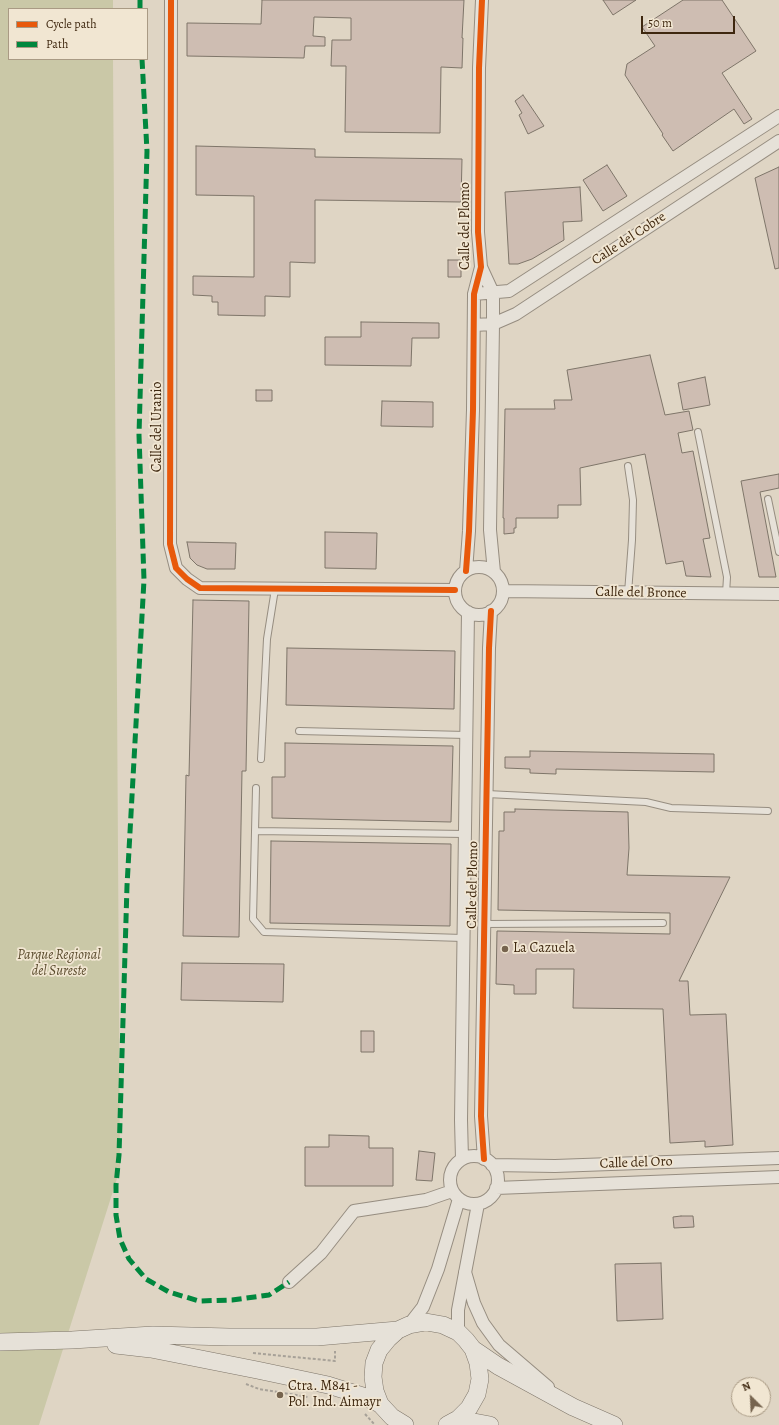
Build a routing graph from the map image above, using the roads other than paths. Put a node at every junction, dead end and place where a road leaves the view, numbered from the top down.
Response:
1 (171, 0) edge
2 (482, 0) edge
3 (779, 116) edge
4 (779, 141) edge
5 (481, 266) junction
6 (493, 293) junction
7 (474, 294) junction
8 (493, 324) junction
9 (474, 325) junction
10 (698, 432) dead end
11 (628, 466) dead end
12 (768, 499) dead end
13 (779, 552) edge
14 (466, 571) junction
15 (494, 572) junction
16 (275, 589) junction
17 (455, 590) junction
18 (503, 591) junction
19 (628, 593) junction
20 (726, 594) junction
21 (779, 594) edge
22 (491, 611) junction
23 (468, 612) junction
24 (299, 731) dead end
25 (466, 735) junction
26 (261, 759) dead end
27 (256, 788) dead end
28 (486, 794) junction
29 (768, 811) dead end
30 (256, 831) junction
31 (465, 834) junction
32 (484, 924) junction
33 (663, 924) dead end
34 (464, 938) junction
35 (779, 1158) edge
36 (462, 1159) junction
37 (488, 1162) junction
38 (779, 1177) edge
39 (496, 1188) junction
40 (456, 1195) junction
41 (478, 1204) junction
42 (465, 1272) junction
43 (289, 1282) dead end
44 (404, 1328) junction
45 (458, 1332) junction
46 (72, 1340) junction
47 (0, 1342) edge
48 (473, 1349) junction
49 (380, 1404) junction
50 (573, 1407) junction
51 (397, 1422) edge
52 (452, 1422) edge
53 (490, 1425) edge
54 (614, 1425) edge

1 - 16 street, Calle del Uranio
2 - 5 street, Calle del Plomo
3 - 6 street, Calle del Cobre
4 - 8 street, Calle del Cobre
5 - 6 street, Calle del Plomo
5 - 7 street, Calle del Plomo
6 - 7 street, Calle del Cobre
6 - 8 street, Calle del Plomo
7 - 9 street, Calle del Plomo
8 - 9 street, Calle del Cobre
8 - 15 street, Calle del Plomo
9 - 14 street, Calle del Plomo
10 - 20 lane
11 - 19 lane
12 - 13 lane
14 - 15 street
14 - 17 street
15 - 18 street
16 - 17 street, Calle del Uranio
16 - 26 lane
17 - 23 street
18 - 19 street, Calle del Bronce
18 - 22 street
19 - 20 street, Calle del Bronce
20 - 21 street, Calle del Bronce
22 - 23 street
22 - 28 street, Calle del Plomo
23 - 25 street, Calle del Plomo
24 - 25 lane
25 - 31 street, Calle del Plomo
27 - 30 lane
28 - 29 lane
28 - 32 street, Calle del Plomo
30 - 31 lane
30 - 34 lane
31 - 34 street, Calle del Plomo
32 - 33 lane
32 - 37 street, Calle del Plomo
34 - 36 street, Calle del Plomo
35 - 37 street, Calle del Oro
36 - 37 street
36 - 40 street
37 - 39 street
38 - 39 street
39 - 41 street
40 - 41 street
40 - 43 street
40 - 44 street
41 - 42 street
42 - 45 street
42 - 50 street
44 - 45 main road
44 - 46 main road
44 - 49 main road
45 - 48 main road
46 - 47 main road
46 - 49 main road
48 - 50 main road
48 - 52 main road
49 - 51 main road
50 - 54 main road
52 - 53 main road

